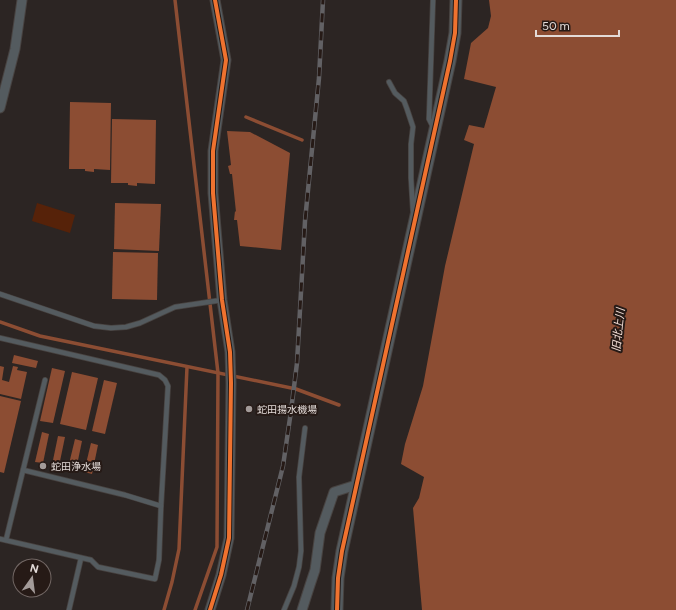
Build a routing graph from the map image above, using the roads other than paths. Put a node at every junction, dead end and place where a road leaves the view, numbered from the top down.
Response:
1 (22, 0) edge
2 (215, 0) edge
3 (433, 0) edge
4 (456, 0) edge
5 (389, 82) dead end
6 (0, 108) edge
7 (435, 130) junction
8 (414, 224) junction
9 (0, 294) edge
10 (222, 300) junction
11 (0, 338) edge
12 (45, 380) dead end
13 (305, 428) dead end
14 (23, 470) junction
15 (356, 485) junction
16 (161, 506) junction
17 (0, 539) edge
18 (6, 540) junction
19 (81, 558) junction
20 (69, 610) edge
21 (210, 610) edge
22 (284, 610) edge
23 (302, 610) edge
24 (337, 610) edge

1 - 6 street
2 - 10 street
3 - 7 lane
4 - 7 street
5 - 8 lane
7 - 8 street
8 - 15 street
9 - 10 lane
10 - 21 street
11 - 16 lane
12 - 14 lane
13 - 22 lane
14 - 16 lane
14 - 18 lane
15 - 23 street
15 - 24 street
16 - 19 lane
17 - 18 lane
18 - 19 lane
19 - 20 lane

